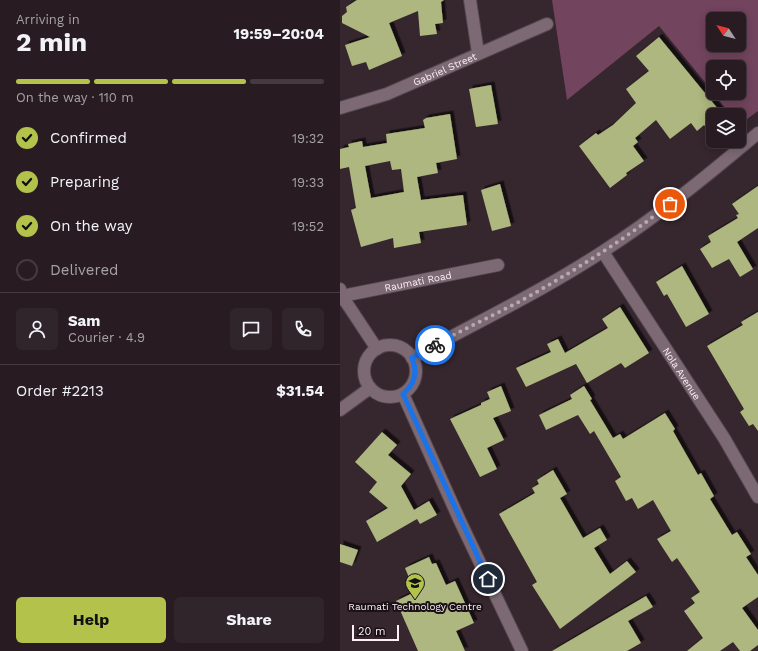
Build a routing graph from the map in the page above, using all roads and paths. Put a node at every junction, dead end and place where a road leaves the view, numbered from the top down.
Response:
1 (470, 0) edge
2 (547, 24) dead end
3 (478, 53) junction
4 (340, 108) edge
5 (758, 133) edge
6 (603, 252) junction
7 (498, 265) dead end
8 (341, 294) edge
9 (377, 349) junction
10 (412, 358) junction
11 (370, 388) junction
12 (403, 394) junction
13 (340, 410) edge
14 (758, 497) edge
15 (522, 651) edge

1 - 3 street
2 - 3 street, Gabriel Street
3 - 4 street, Gabriel Street
5 - 6 street
6 - 10 street
6 - 14 street, Nola Avenue
7 - 8 street, Raumati Road
8 - 9 street
9 - 10 street
9 - 11 street
10 - 12 street
11 - 12 street
11 - 13 street
12 - 15 street

